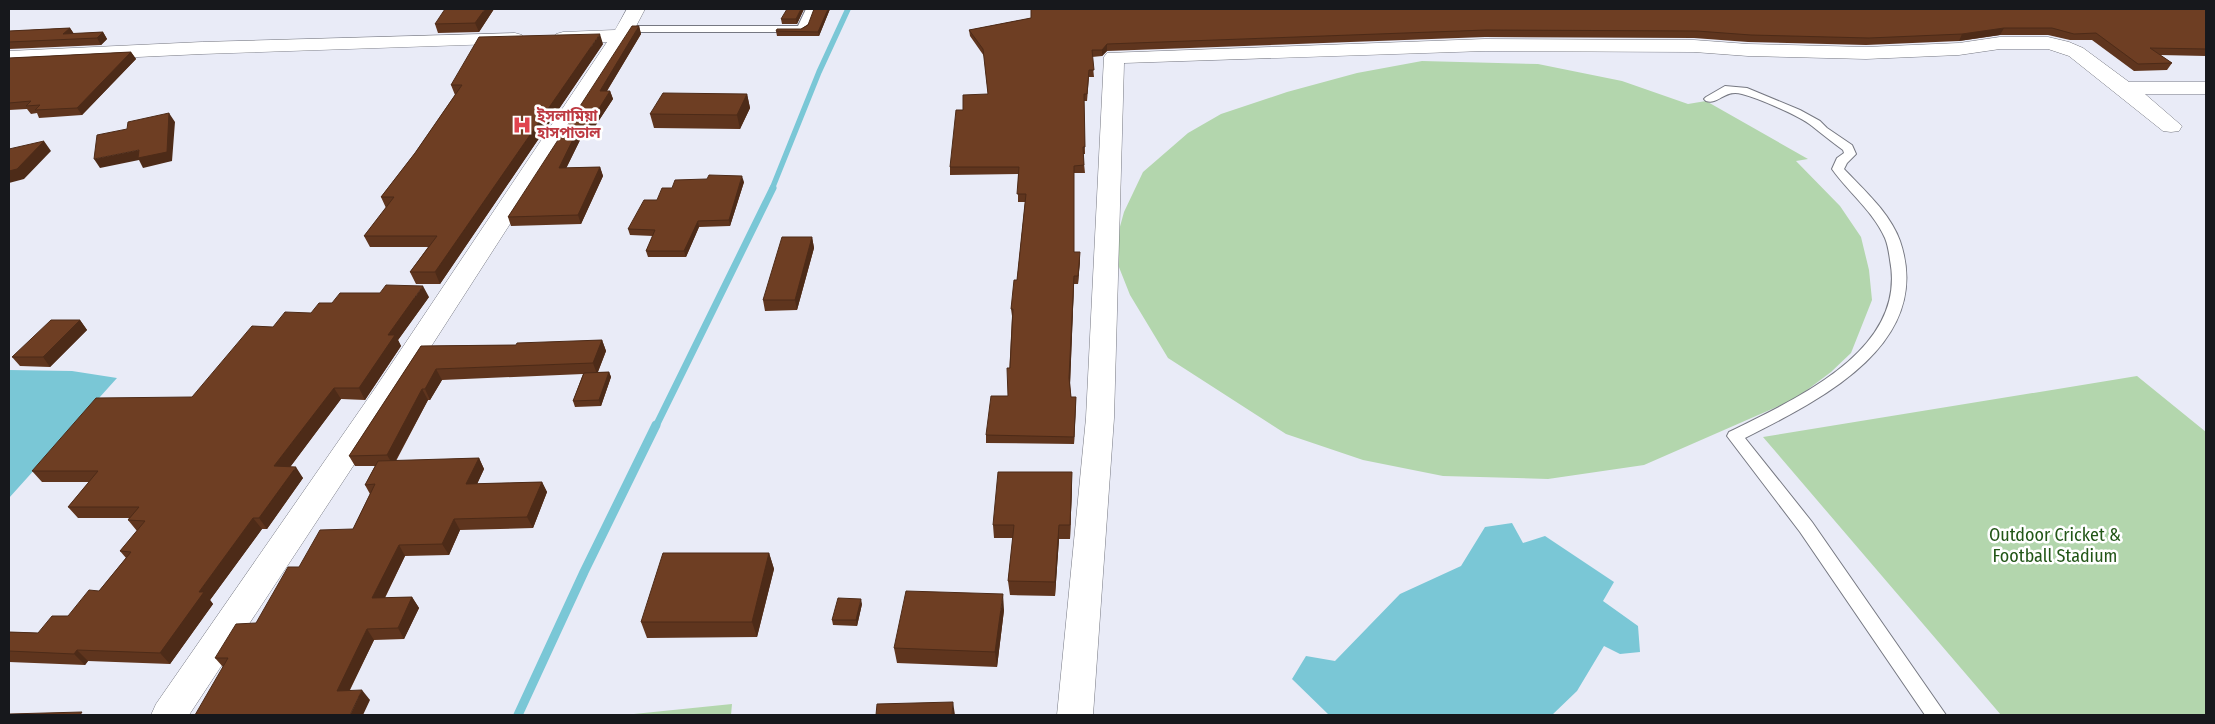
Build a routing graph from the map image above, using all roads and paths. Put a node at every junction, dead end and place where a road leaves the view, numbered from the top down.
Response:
1 (636, 9) edge
2 (811, 9) edge
3 (623, 33) junction
4 (9, 57) edge
5 (2124, 88) junction
6 (2206, 88) edge
7 (1710, 99) dead end
8 (2171, 126) dead end
9 (169, 715) edge
10 (1076, 715) edge
11 (1936, 715) edge

1 - 3 street
2 - 3 lane
3 - 4 street
3 - 9 street
5 - 6 street
5 - 8 street
5 - 10 street
7 - 11 lane

